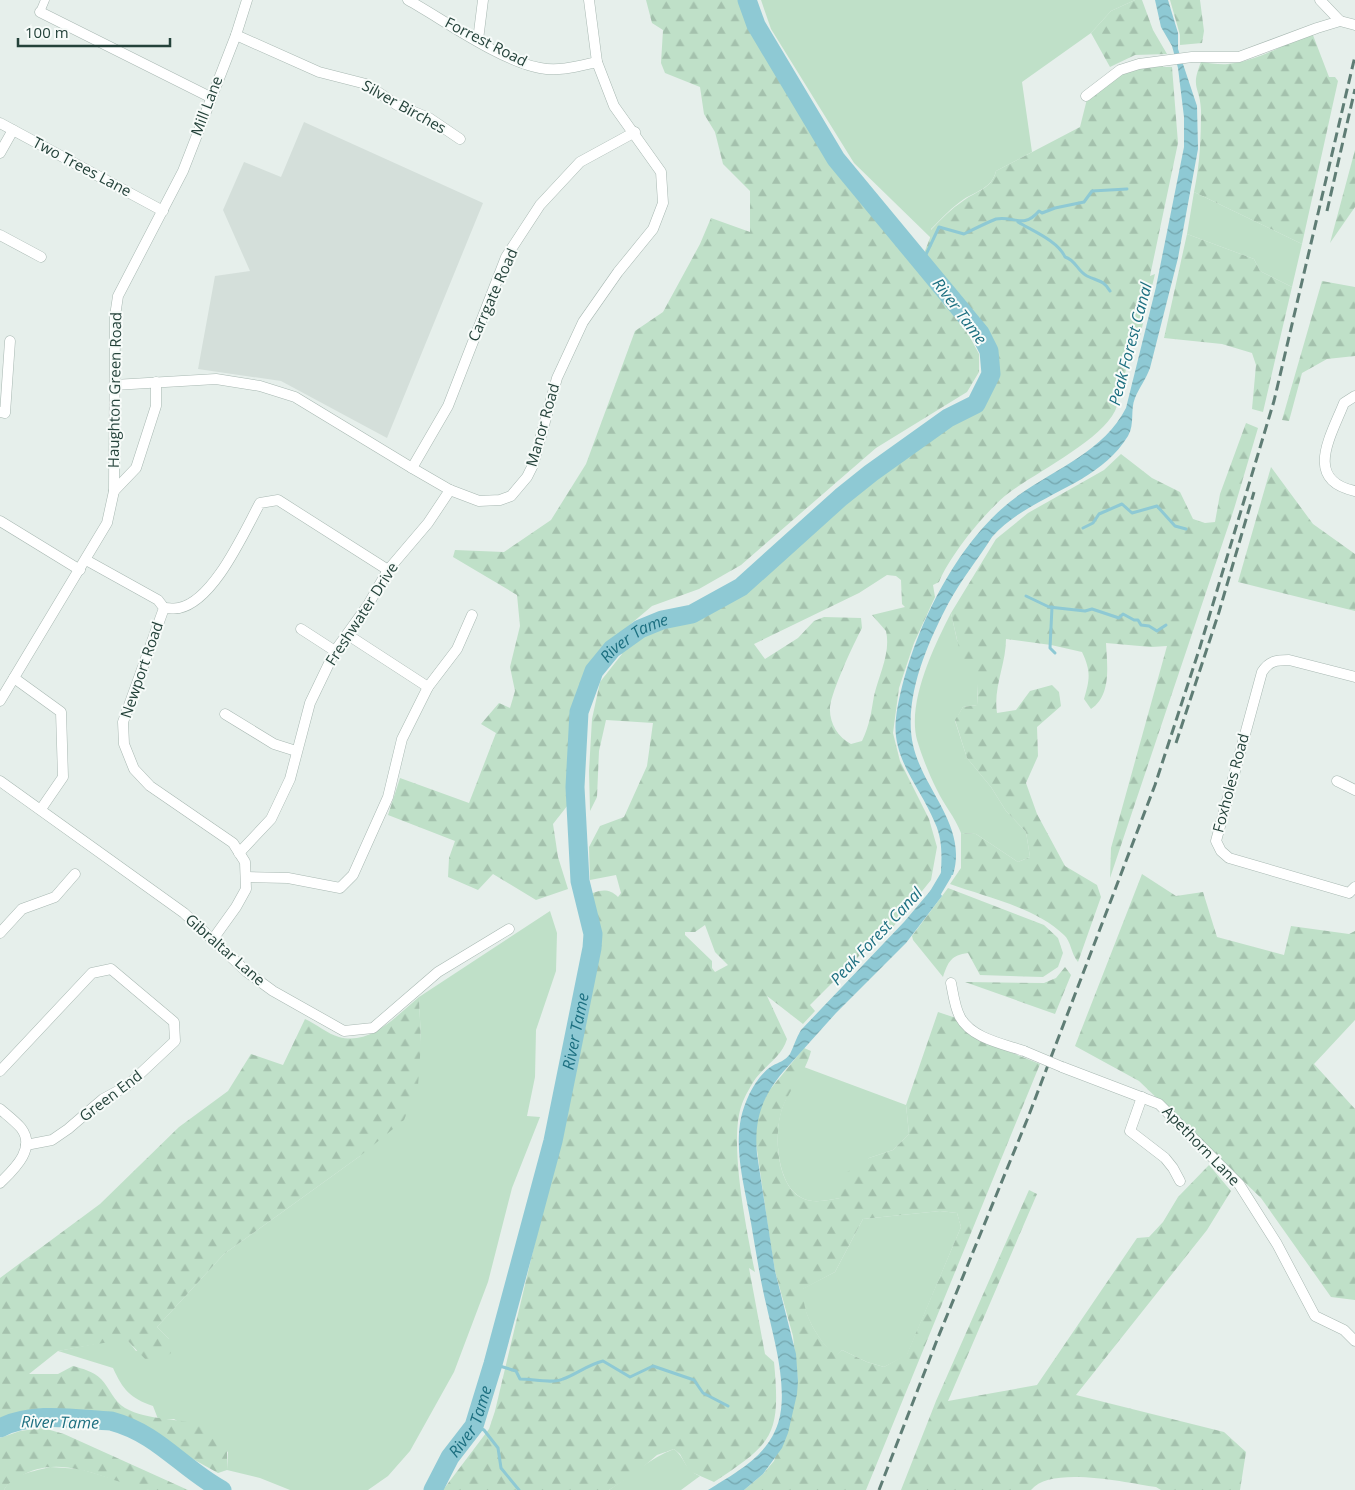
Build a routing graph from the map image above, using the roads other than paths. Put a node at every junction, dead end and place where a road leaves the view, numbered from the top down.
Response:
1 (45, 0) edge
2 (247, 0) edge
3 (408, 0) edge
4 (483, 0) edge
5 (589, 0) edge
6 (1320, 0) edge
7 (40, 12) joint
8 (1340, 22) junction
9 (1355, 25) edge
10 (236, 35) junction
11 (478, 40) junction
12 (597, 62) junction
13 (1086, 96) dead end
14 (210, 97) junction
15 (0, 123) edge
16 (13, 130) junction
17 (635, 132) junction
18 (460, 139) dead end
19 (0, 153) edge
20 (163, 211) junction
21 (0, 235) edge
22 (41, 257) dead end
23 (10, 341) dead end
24 (156, 382) junction
25 (114, 385) junction
26 (1355, 396) edge
27 (0, 412) edge
28 (412, 468) junction
29 (450, 490) junction
30 (114, 491) junction
31 (1355, 491) edge
32 (0, 521) edge
33 (86, 560) junction
34 (80, 570) junction
35 (388, 570) junction
36 (164, 608) junction
37 (472, 615) dead end
38 (301, 629) dead end
39 (348, 635) junction
40 (335, 651) junction
41 (1355, 677) edge
42 (14, 678) junction
43 (428, 688) junction
44 (0, 701) edge
45 (225, 714) dead end
46 (296, 751) junction
47 (1337, 780) dead end
48 (0, 781) edge
49 (1355, 790) edge
50 (41, 809) junction
51 (239, 853) junction
52 (75, 874) dead end
53 (246, 877) junction
54 (1355, 887) edge
55 (509, 929) dead end
56 (0, 933) edge
57 (213, 939) junction
58 (950, 983) dead end
59 (0, 1071) edge
60 (1142, 1097) junction
61 (0, 1109) edge
62 (26, 1145) junction
63 (1180, 1181) dead end
64 (0, 1183) edge
65 (1355, 1341) edge

1 - 7 street
2 - 10 street, Mill Lane
3 - 11 street, Forrest Road
4 - 11 street
5 - 12 street, Manor Road
6 - 8 street
7 - 14 street
8 - 9 street
8 - 13 street
10 - 14 street, Mill Lane
10 - 18 street, Silver Birches
11 - 12 street, Forrest Road
12 - 17 street, Manor Road
14 - 20 street, Mill Lane
15 - 16 street, Two Trees Lane
16 - 19 street
16 - 20 street, Two Trees Lane
17 - 28 street, Carrgate Road
17 - 29 street, Manor Road
20 - 25 street, Haughton Green Road
21 - 22 street
23 - 27 street
24 - 25 street, Manor Road
24 - 28 street, Manor Road
24 - 30 street, Haughton Green Road
25 - 30 street, Haughton Green Road
26 - 31 street
28 - 29 street, Manor Road
29 - 35 street, Freshwater Drive
30 - 33 street, Haughton Green Road
32 - 34 street
33 - 34 street, Haughton Green Road
33 - 36 street, Newport Road
34 - 42 street, Haughton Green Road
35 - 36 street
35 - 39 street, Freshwater Drive
36 - 51 street, Newport Road
37 - 43 street
38 - 40 street
39 - 40 street, Freshwater Drive
39 - 43 street
40 - 46 street, Freshwater Drive
41 - 54 street, Foxholes Road
42 - 44 street, Haughton Green Road
42 - 50 street
43 - 53 street
45 - 46 street
46 - 51 street, Freshwater Drive
47 - 49 street
48 - 50 street, Gibraltar Lane
50 - 57 street, Gibraltar Lane
51 - 53 street, Newport Road
52 - 56 street
53 - 57 street, Newport Road
55 - 57 street, Gibraltar Lane
58 - 60 street, Apethorn Lane, bridge
59 - 62 street, Green End
60 - 63 street
60 - 65 street, Apethorn Lane
61 - 62 street
62 - 64 street

